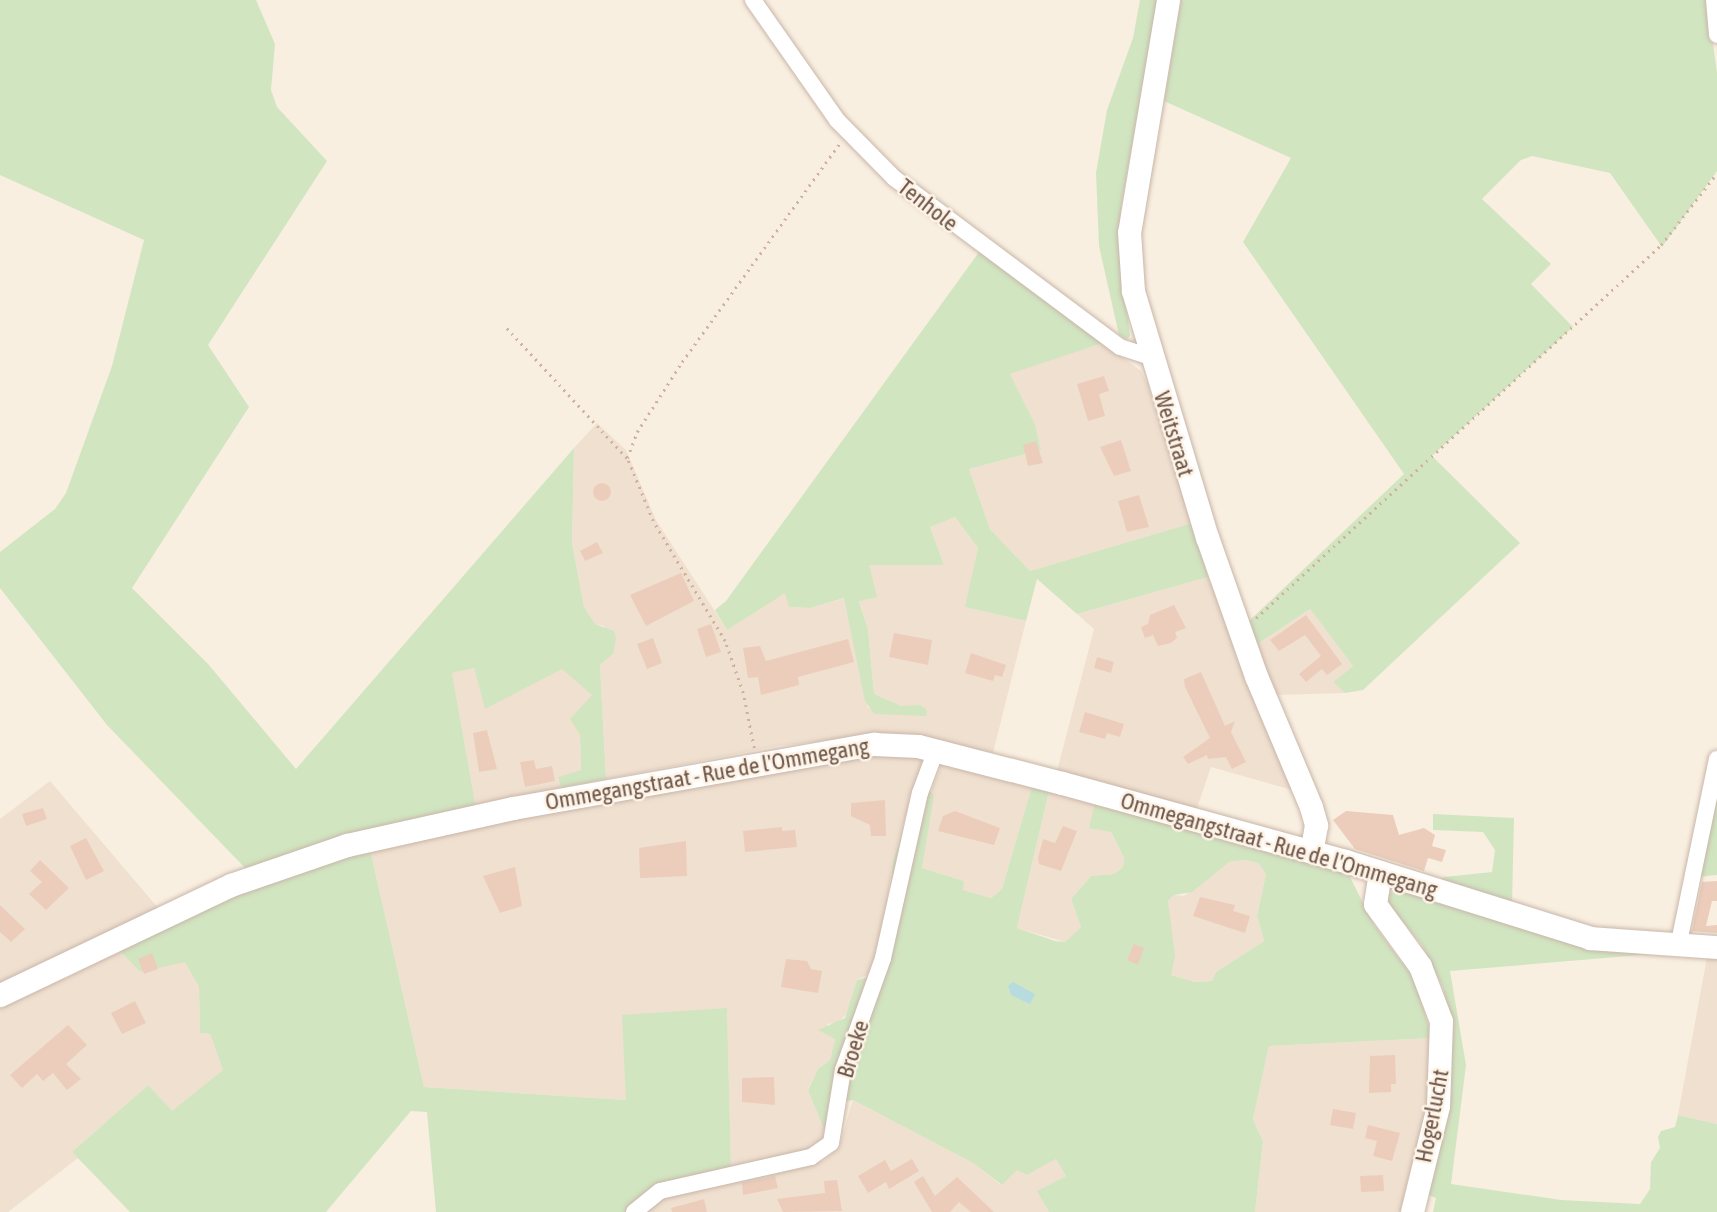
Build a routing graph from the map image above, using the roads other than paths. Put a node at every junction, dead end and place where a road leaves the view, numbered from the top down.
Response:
1 (753, 0) edge
2 (1168, 0) edge
3 (1714, 0) edge
4 (1717, 35) edge
5 (1150, 357) junction
6 (936, 750) junction
7 (1717, 759) edge
8 (1311, 852) junction
9 (1380, 872) junction
10 (1678, 947) junction
11 (1717, 947) edge
12 (0, 995) edge
13 (634, 1212) edge
14 (1412, 1212) edge

1 - 5 street, Tenhole
2 - 5 main road, Weitstraat
3 - 4 street
5 - 8 main road, Weitstraat
6 - 8 main road, Ommegangstraat - Rue de l'Ommegang
6 - 12 main road, Ommegangstraat - Rue de l'Ommegang
6 - 13 street, Broeke
7 - 10 street
8 - 9 main road, Ommegangstraat - Rue de l'Ommegang
9 - 10 main road, Ommegangstraat - Rue de l'Ommegang
9 - 14 main road, Hogerlucht
10 - 11 main road, Ommegangstraat - Rue de l'Ommegang

